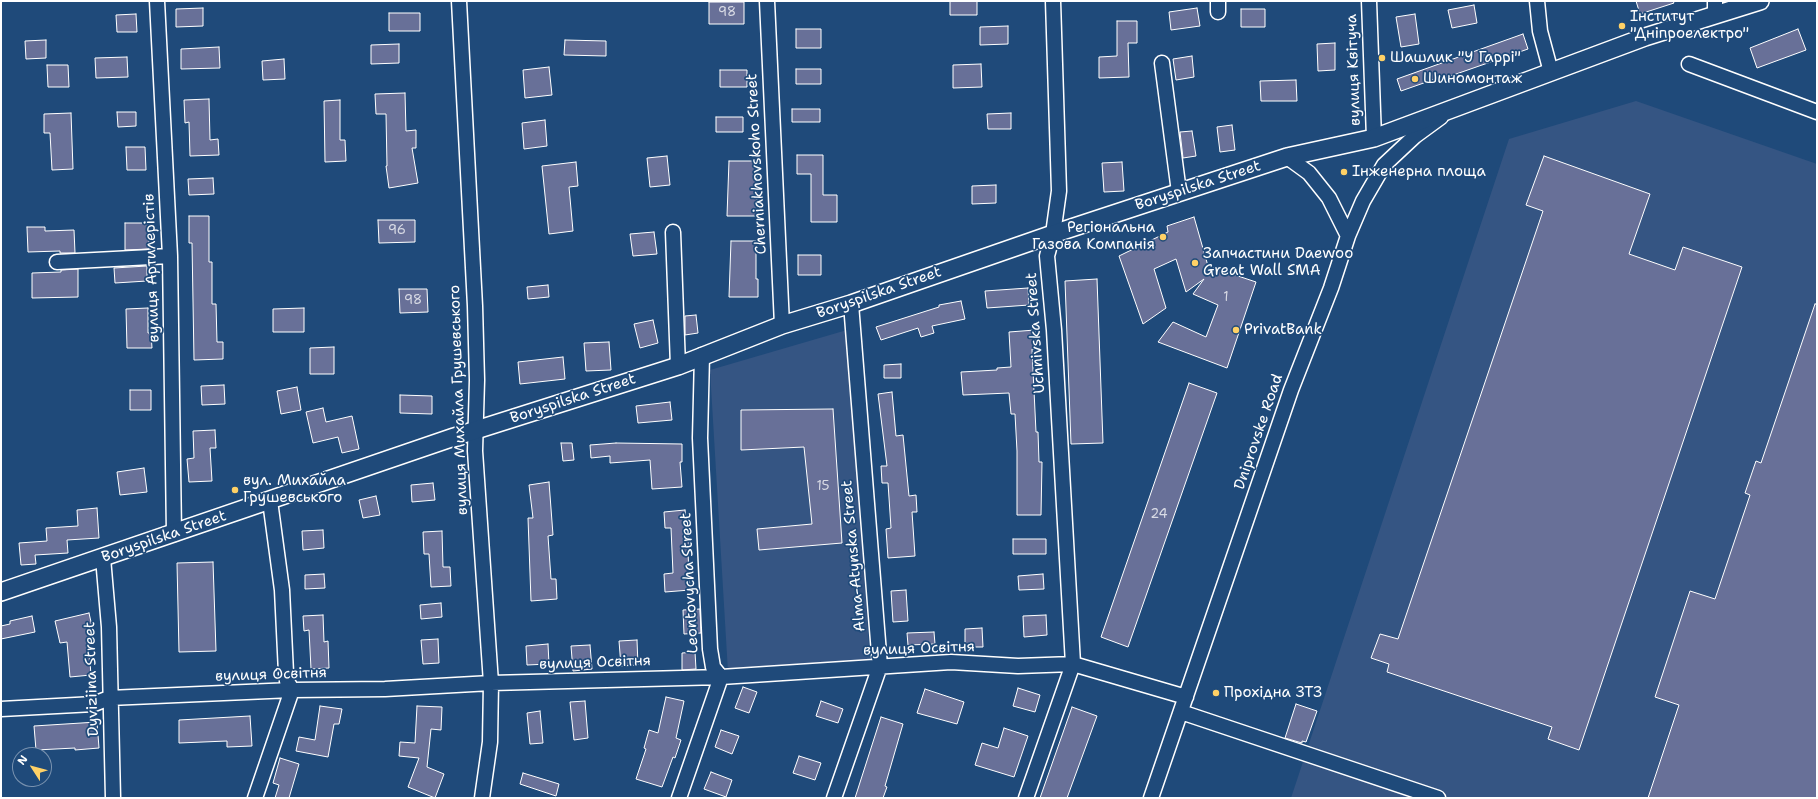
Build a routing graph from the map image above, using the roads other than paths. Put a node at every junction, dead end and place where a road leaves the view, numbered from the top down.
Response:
1 (156, 1) edge
2 (459, 1) edge
3 (768, 1) edge
4 (1052, 1) edge
5 (1369, 1) edge
6 (1537, 1) edge
7 (1760, 1) edge
8 (1715, 8) edge
9 (1162, 63) dead end
10 (1689, 64) dead end
11 (1551, 72) junction
12 (1450, 109) junction
13 (1817, 112) edge
14 (1374, 138) junction
15 (1287, 157) junction
16 (1179, 192) junction
17 (673, 232) dead end
18 (1052, 234) junction
19 (1348, 236) junction
20 (170, 256) junction
21 (57, 262) dead end
22 (851, 304) junction
23 (782, 325) junction
24 (702, 355) junction
25 (678, 366) junction
26 (476, 430) junction
27 (270, 501) junction
28 (174, 534) junction
29 (103, 558) junction
30 (1, 592) edge
31 (1073, 664) junction
32 (880, 666) junction
33 (721, 677) junction
34 (491, 683) junction
35 (292, 690) junction
36 (1186, 697) junction
37 (110, 698) junction
38 (1, 709) edge
39 (1181, 712) junction
40 (113, 798) edge
41 (255, 798) edge
42 (482, 798) edge
43 (679, 798) edge
44 (834, 798) edge
45 (1026, 798) edge
46 (1151, 798) edge
47 (1438, 798) edge

1 - 20 street, вулиця Артилерістів
2 - 26 street, вулиця Михайла Грушевського
3 - 23 street, Cherniakhovskoho Street
4 - 18 street, Uchnivska Street
5 - 14 street, вулиця Квітуча
6 - 11 street
7 - 8 main road, Boryspilska Street
8 - 11 main road, Boryspilska Street
9 - 16 street
10 - 13 street
11 - 12 main road, Boryspilska Street
12 - 14 main road, Boryspilska Street
12 - 19 street, Dniprovske Road
14 - 15 main road, Boryspilska Street
15 - 16 main road, Boryspilska Street
15 - 19 street
16 - 18 main road, Boryspilska Street
17 - 25 street
18 - 22 main road, Boryspilska Street
18 - 31 street, Uchnivska Street
19 - 36 street, Dniprovske Road
20 - 21 street
20 - 28 street, вулиця Артилерістів
22 - 23 main road, Boryspilska Street
22 - 32 street, Alma-Atynska Street
23 - 24 main road, Boryspilska Street
24 - 25 main road, Boryspilska Street
24 - 33 street, Leontovycha Street
25 - 26 main road, Boryspilska Street
26 - 27 main road, Boryspilska Street
26 - 34 street, вулиця Михайла Грушевського
27 - 28 main road, Boryspilska Street
27 - 35 street
28 - 29 main road, Boryspilska Street
29 - 30 main road, Boryspilska Street
29 - 37 street, Dyviziina Street
31 - 32 street, вулиця Освітня
31 - 36 street, вулиця Освітня
31 - 45 street
32 - 33 street, вулиця Освітня
32 - 44 street, Alma-Atynska Street
33 - 34 street, вулиця Освітня
33 - 43 street
34 - 35 street, вулиця Освітня
34 - 42 street, вулиця Михайла Грушевського
35 - 37 street, вулиця Освітня
35 - 41 street
36 - 39 street, Dniprovske Road
37 - 38 street, вулиця Освітня
37 - 40 street, Dyviziina Street
39 - 46 street, Dniprovske Road
39 - 47 street

